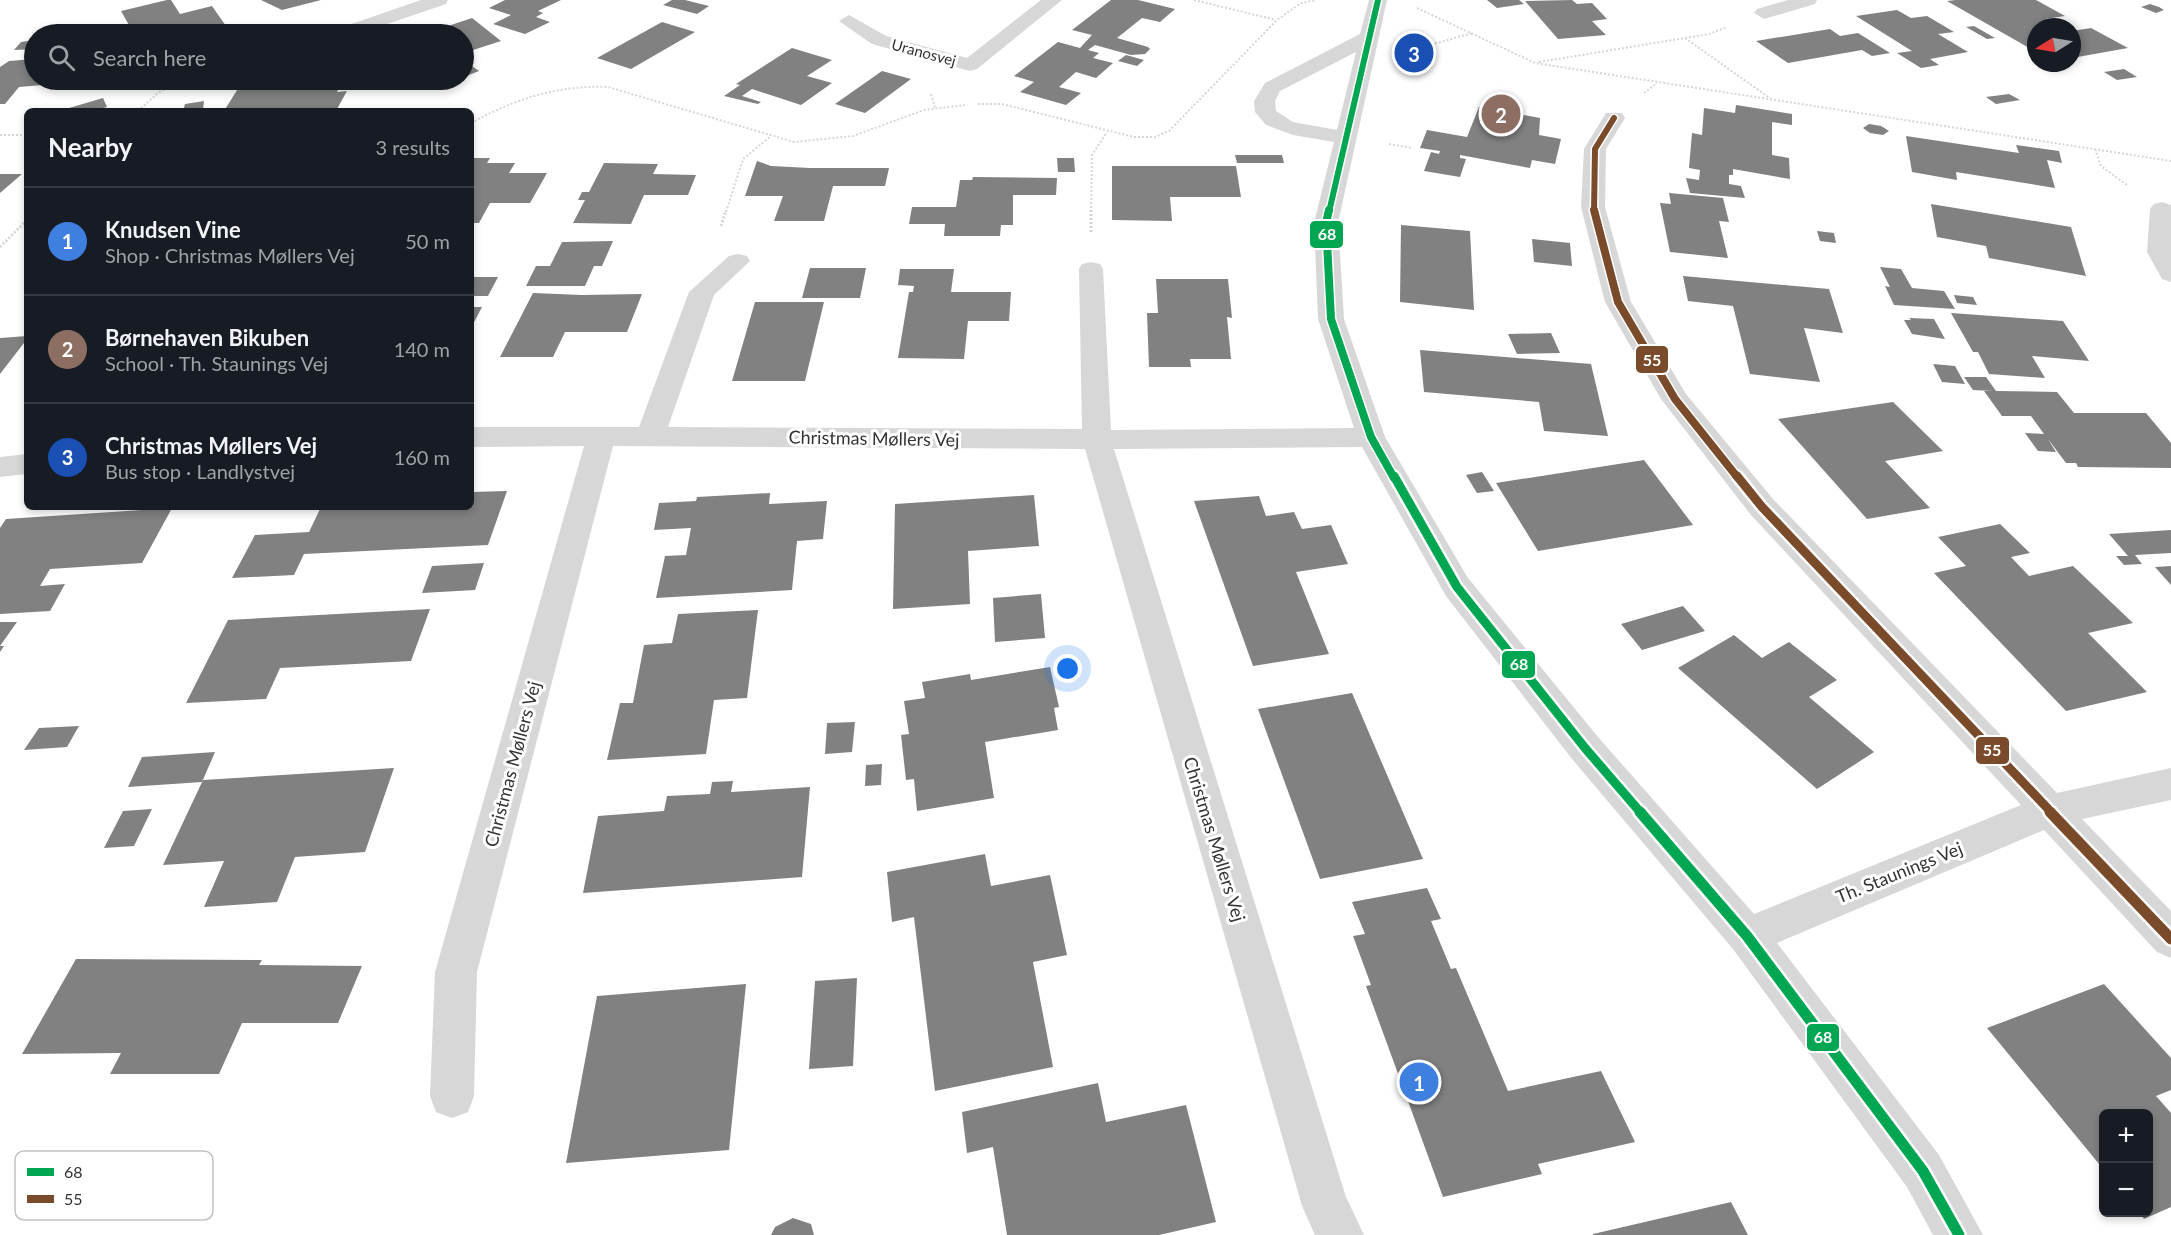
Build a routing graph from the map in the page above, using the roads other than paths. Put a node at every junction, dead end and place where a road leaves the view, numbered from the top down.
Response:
1 (439, 0) edge
2 (1053, 0) edge
3 (1378, 0) edge
4 (1808, 0) edge
5 (1764, 13) dead end
6 (849, 21) dead end
7 (370, 24) edge
8 (1367, 50) junction
9 (1614, 118) dead end
10 (1344, 137) junction
11 (2163, 209) road end
12 (738, 261) road end
13 (1091, 269) road end
14 (2171, 274) edge
15 (651, 435) junction
16 (601, 436) junction
17 (474, 437) edge
18 (1371, 437) junction
19 (1097, 440) junction
20 (24, 464) edge
21 (0, 467) edge
22 (2171, 784) edge
23 (2051, 810) junction
24 (1747, 936) junction
25 (2171, 939) edge
26 (452, 1096) dead end
27 (1340, 1235) edge
28 (1959, 1235) edge

1 - 7 street
2 - 6 street, Uranosvej
3 - 8 street
4 - 5 street
8 - 10 street
8 - 10 street
9 - 23 street
10 - 18 street
11 - 14 street
12 - 15 street
13 - 19 street, Christmas Møllers Vej
15 - 16 street, Christmas Møllers Vej
15 - 19 street, Christmas Møllers Vej
16 - 17 street, Christmas Møllers Vej
16 - 26 street, Christmas Møllers Vej
18 - 19 street, Christmas Møllers Vej
18 - 24 street
19 - 27 street, Christmas Møllers Vej
20 - 21 street
22 - 23 street, Th. Staunings Vej
23 - 24 street, Th. Staunings Vej
23 - 25 street
24 - 28 street

